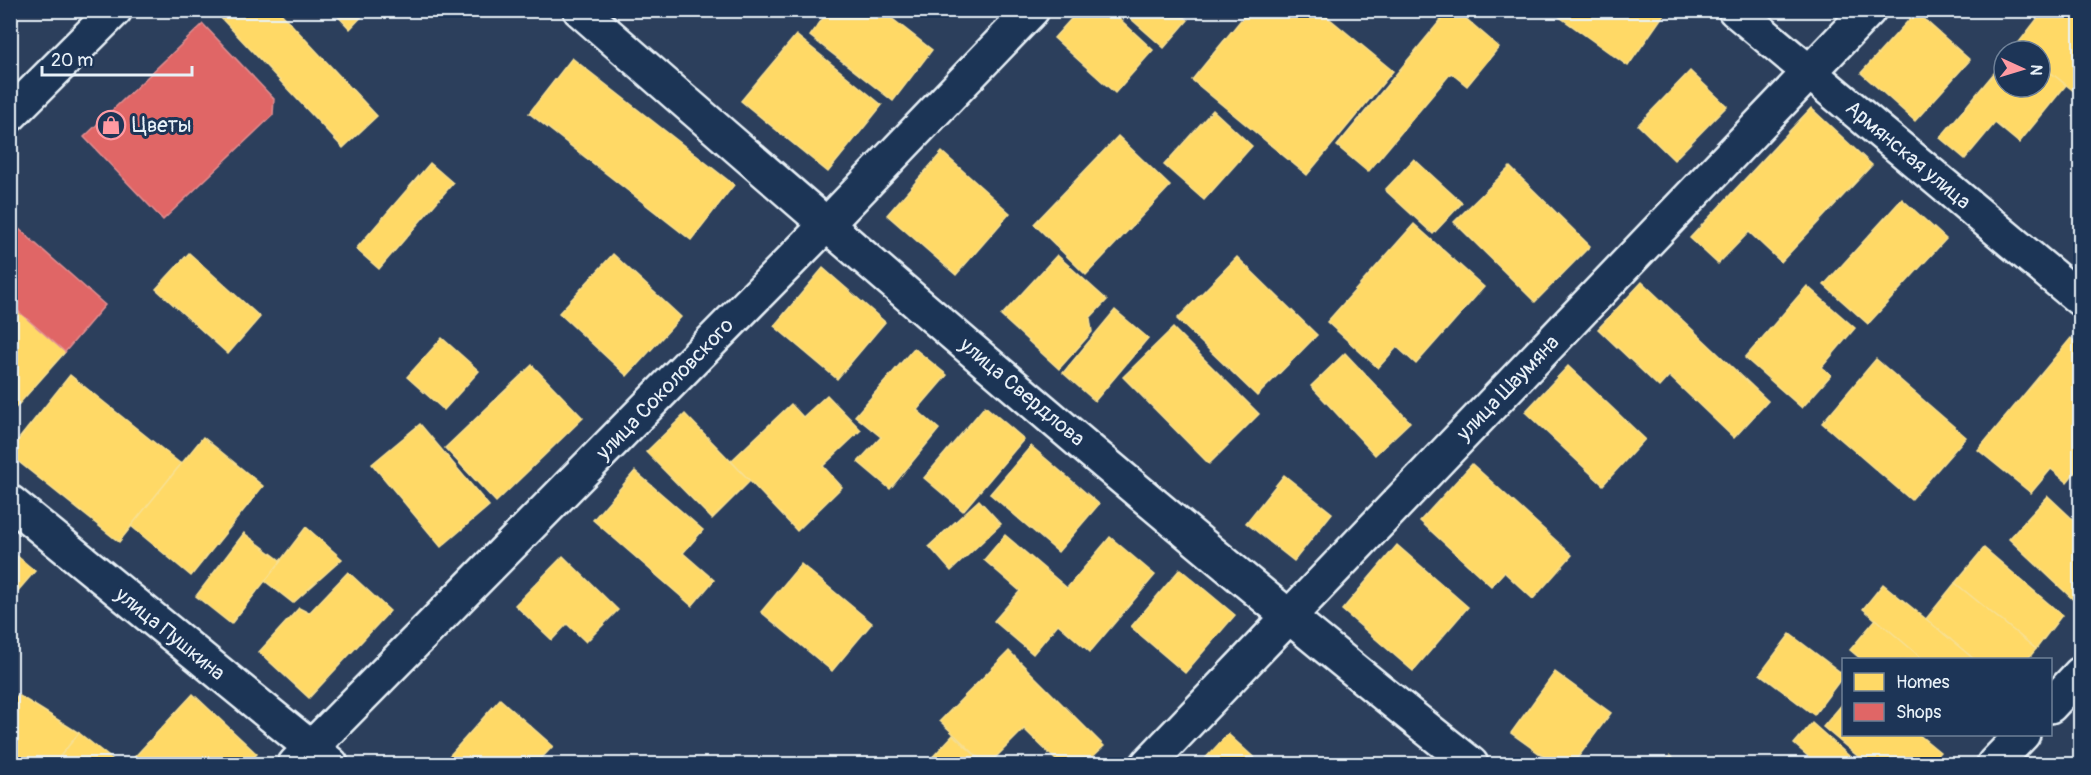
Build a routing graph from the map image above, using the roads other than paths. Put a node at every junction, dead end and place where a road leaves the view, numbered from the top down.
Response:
1 (115, 10) edge
2 (580, 10) edge
3 (1032, 10) edge
4 (1735, 10) edge
5 (1869, 10) edge
6 (1810, 72) junction
7 (10, 115) edge
8 (825, 225) junction
9 (2080, 300) edge
10 (10, 502) edge
11 (1288, 618) junction
12 (2080, 675) edge
13 (2052, 704) edge
14 (2022, 736) edge
15 (312, 759) edge
16 (1148, 765) edge
17 (1471, 765) edge
18 (1994, 765) edge

1 - 7 street
2 - 8 street, улица Свердлова
3 - 8 street, улица Соколовского
4 - 6 street, Армянская улица
5 - 6 street, улица Шаумяна
6 - 9 street, Армянская улица
6 - 11 street, улица Шаумяна
8 - 11 street, улица Свердлова
8 - 15 street, улица Соколовского
10 - 15 street, улица Пушкина
11 - 16 street, улица Шаумяна
11 - 17 street, улица Свердлова
12 - 13 street
14 - 18 street

